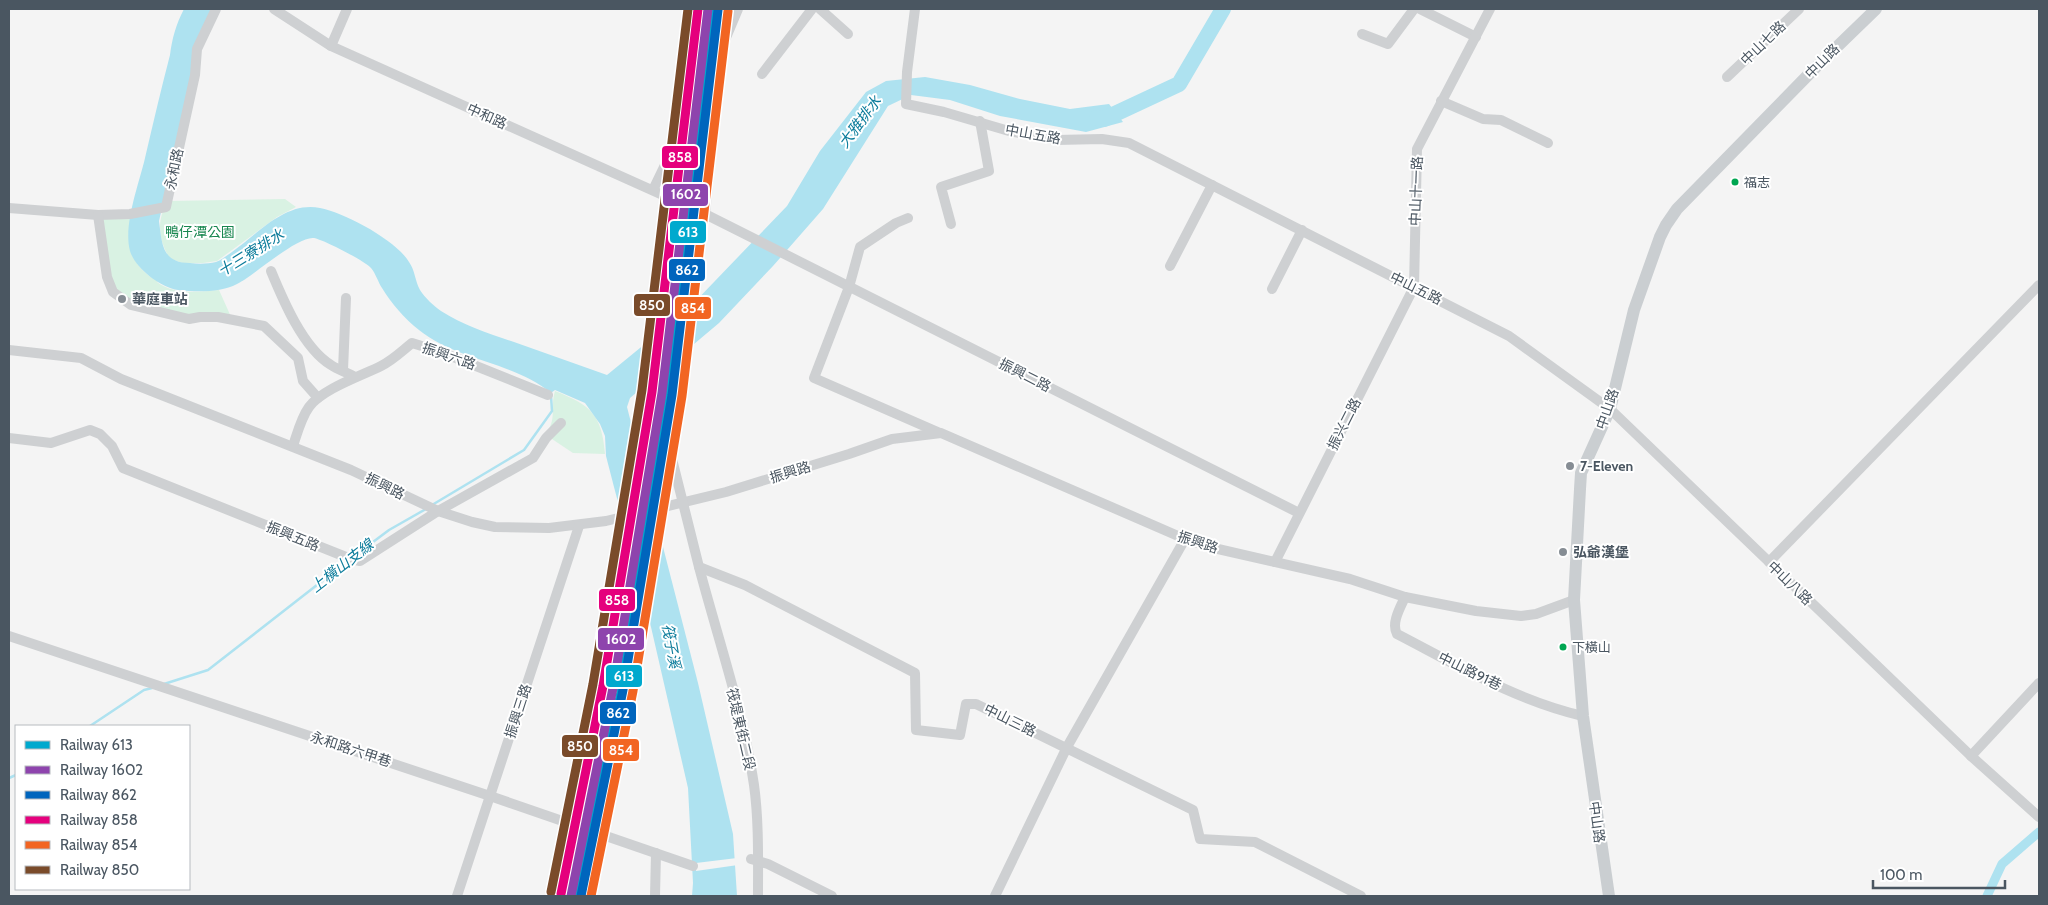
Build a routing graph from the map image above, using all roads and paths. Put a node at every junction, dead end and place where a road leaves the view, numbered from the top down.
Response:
1 (216, 9) edge
2 (274, 9) edge
3 (347, 9) edge
4 (738, 9) edge
5 (812, 9) edge
6 (820, 9) edge
7 (916, 9) edge
8 (1414, 9) edge
9 (1420, 9) edge
10 (1490, 9) edge
11 (1799, 9) edge
12 (1876, 9) edge
13 (848, 34) dead end
14 (1362, 34) dead end
15 (1476, 37) junction
16 (331, 46) junction
17 (722, 47) junction
18 (762, 74) dead end
19 (1727, 77) dead end
20 (1441, 101) junction
21 (980, 121) junction
22 (1548, 142) dead end
23 (1212, 185) junction
24 (653, 190) junction
25 (9, 208) edge
26 (705, 214) junction
27 (98, 215) junction
28 (908, 218) dead end
29 (951, 224) dead end
30 (1302, 230) junction
31 (752, 238) joint
32 (1170, 266) dead end
33 (271, 271) dead end
34 (2039, 285) edge
35 (849, 287) junction
36 (1414, 287) junction
37 (1272, 289) dead end
38 (346, 298) dead end
39 (9, 350) edge
40 (343, 370) junction
41 (355, 377) junction
42 (548, 395) dead end
43 (318, 398) junction
44 (1610, 409) junction
45 (561, 423) dead end
46 (940, 434) junction
47 (666, 435) dead end
48 (9, 438) edge
49 (292, 446) junction
50 (681, 502) junction
51 (438, 512) junction
52 (1299, 513) junction
53 (579, 526) junction
54 (1185, 539) junction
55 (1276, 562) junction
56 (1769, 562) junction
57 (699, 566) junction
58 (1405, 597) junction
59 (1574, 600) junction
60 (9, 636) edge
61 (2039, 683) edge
62 (1583, 716) junction
63 (1067, 748) junction
64 (1971, 756) junction
65 (490, 796) junction
66 (2039, 817) edge
67 (656, 853) junction
68 (755, 859) junction
69 (693, 866) dead end
70 (457, 896) edge
71 (656, 896) edge
72 (758, 896) edge
73 (832, 896) edge
74 (995, 896) edge
75 (1361, 896) edge
76 (1609, 896) edge

1 - 27 street, 永和路
2 - 16 street, 中和路
3 - 16 street
4 - 17 street
5 - 18 street
6 - 13 street
7 - 21 street, 中山五路
8 - 14 street
9 - 15 street
10 - 15 street, 中山十一路
11 - 19 street, 中山七路
12 - 44 main road, 中山路
15 - 20 street, 中山十一路
16 - 24 street, 中和路
17 - 24 street
17 - 26 street
20 - 22 street
20 - 36 street, 中山十一路
21 - 23 street, 中山五路
21 - 29 street
23 - 30 street, 中山五路
23 - 32 street
24 - 26 street, 中和路
25 - 27 street, 永和路
26 - 31 street, 中和路
27 - 43 street
28 - 35 street
30 - 36 street, 中山五路
30 - 37 street
31 - 35 street, 振興二路
33 - 40 street
34 - 56 street
35 - 46 street
35 - 52 street, 振興二路
36 - 44 street, 中山五路
36 - 52 street, 振兴二路
38 - 40 street
39 - 49 street, 振興路
40 - 41 street
41 - 42 street, 振興六路
41 - 43 street, 振興六路
43 - 49 street, 振興六路
44 - 56 street, 中山八路
44 - 59 main road, 中山路
45 - 51 street, 振興五路
46 - 50 street, 振興路
46 - 54 street, 振興路
47 - 50 street
48 - 51 street, 振興五路
49 - 51 street, 振興路
50 - 53 street, 振興路
50 - 57 street
51 - 53 street, 振興路
52 - 55 street, 振兴二路
53 - 65 street, 振興三路
54 - 55 street, 振興路
54 - 63 street
55 - 58 street, 振興路
56 - 64 street, 中山八路
57 - 63 street, 中山三路
57 - 68 street, 筏堤東街二段
58 - 59 street, 振興路
58 - 62 street, 中山路91巷
59 - 62 main road, 中山路
60 - 65 street, 永和路六甲巷
61 - 64 street
62 - 76 main road, 中山路
63 - 74 street
63 - 75 street, 中山三路
64 - 66 street, 中山八路
65 - 67 street, 永和路六甲巷
65 - 70 street, 振興三路
67 - 69 street, 永和路六甲巷
67 - 71 street
68 - 72 street, 筏堤東街二段
68 - 73 street

